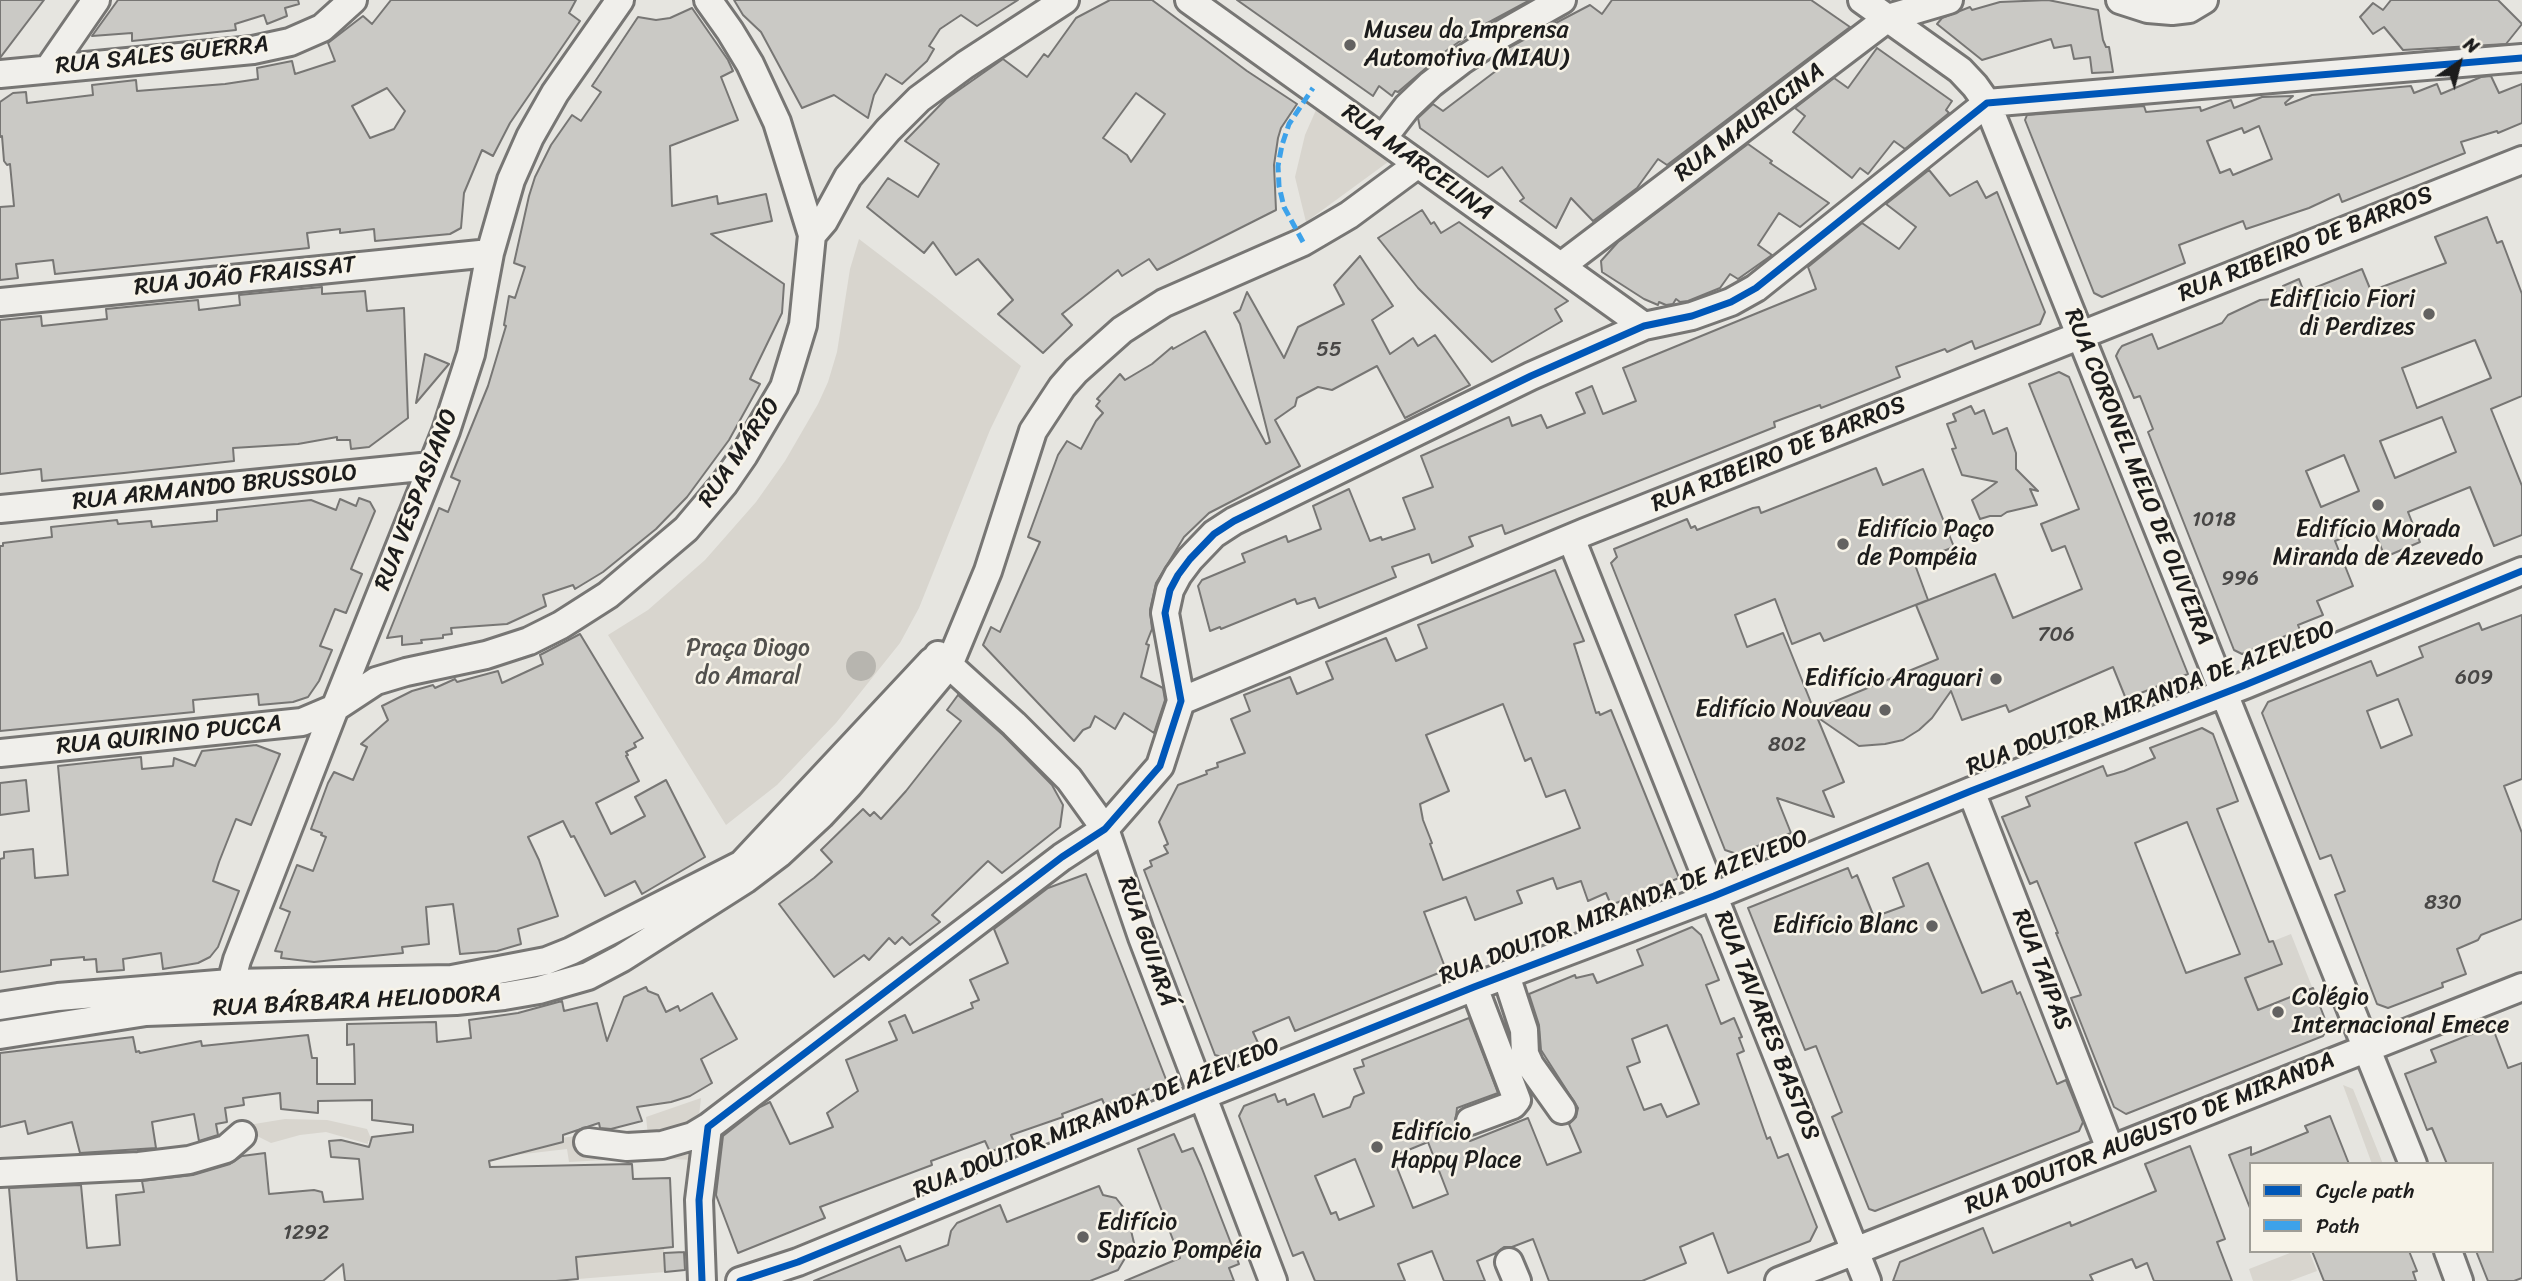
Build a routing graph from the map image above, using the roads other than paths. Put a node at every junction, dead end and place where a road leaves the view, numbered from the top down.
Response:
1 (96, 0) edge
2 (354, 0) edge
3 (620, 0) edge
4 (708, 0) edge
5 (1065, 0) edge
6 (1189, 0) edge
7 (1562, 0) edge
8 (1862, 0) edge
9 (1949, 0) edge
10 (2120, 0) edge
11 (2204, 0) edge
12 (1888, 18) junction
13 (2522, 58) edge
14 (48, 68) junction
15 (0, 74) edge
16 (1987, 103) junction
17 (1382, 138) junction
18 (2522, 160) edge
19 (1418, 164) junction
20 (812, 235) junction
21 (490, 253) junction
22 (1561, 267) junction
23 (0, 302) edge
24 (1644, 326) junction
25 (2081, 334) junction
26 (431, 466) junction
27 (0, 509) edge
28 (1571, 538) junction
29 (2522, 572) edge
30 (948, 655) junction
31 (2225, 693) junction
32 (1181, 701) junction
33 (335, 708) junction
34 (0, 753) edge
35 (1971, 791) junction
36 (1105, 830) junction
37 (1714, 896) junction
38 (1506, 975) junction
39 (230, 983) junction
40 (2522, 987) edge
41 (1474, 988) junction
42 (0, 1006) edge
43 (224, 1009) junction
44 (0, 1035) edge
45 (2367, 1048) junction
46 (1202, 1096) junction
47 (1562, 1110) dead end
48 (1470, 1121) dead end
49 (708, 1127) junction
50 (242, 1135) dead end
51 (588, 1142) dead end
52 (2110, 1149) junction
53 (2412, 1162) edge
54 (0, 1173) edge
55 (1855, 1251) junction
56 (2449, 1253) edge
57 (801, 1272) edge
58 (702, 1281) edge
59 (740, 1281) edge
60 (1273, 1281) edge
61 (1779, 1281) edge
62 (1867, 1281) edge
63 (2459, 1281) edge

1 - 14 street
2 - 14 street, RUA SALES GUERRA
3 - 21 street, RUA VESPASIANO
4 - 20 street, RUA MÁRIO
5 - 20 street
6 - 17 street, RUA MARCELINA
7 - 17 street
8 - 12 street, RUA CORONEL MELO DE OLIVEIRA
9 - 12 street, RUA MAURICINA
10 - 11 street
12 - 16 street, RUA CORONEL MELO DE OLIVEIRA
12 - 22 street, RUA MAURICINA
13 - 16 street
14 - 15 street, RUA SALES GUERRA
16 - 24 street
16 - 25 street, RUA CORONEL MELO DE OLIVEIRA
17 - 19 street, RUA MARCELINA
18 - 25 street, RUA RIBEIRO DE BARROS
19 - 22 street, RUA MARCELINA
19 - 30 street, RUA BÁRBARA HELIODORA
20 - 33 street, RUA MÁRIO
21 - 23 street, RUA JOÃO FRAISSAT
21 - 26 street, RUA VESPASIANO
22 - 24 street, RUA MARCELINA
24 - 32 street
25 - 28 street, RUA RIBEIRO DE BARROS
25 - 31 street, RUA CORONEL MELO DE OLIVEIRA
26 - 27 street, RUA ARMANDO BRUSSOLO
26 - 33 street, RUA VESPASIANO
28 - 32 street, RUA RIBEIRO DE BARROS
28 - 37 street, RUA TAVARES BASTOS
29 - 31 street, RUA DOUTOR MIRANDA DE AZEVEDO
30 - 36 street, RUA GUIARÁ
30 - 39 street, RUA BÁRBARA HELIODORA
30 - 43 street, RUA BÁRBARA HELIODORA
31 - 35 street, RUA DOUTOR MIRANDA DE AZEVEDO
31 - 45 street, RUA CORONEL MELO DE OLIVEIRA
32 - 36 street
33 - 34 street, RUA QUIRINO PUCCA
33 - 39 street, RUA VESPASIANO
35 - 37 street, RUA DOUTOR MIRANDA DE AZEVEDO
35 - 52 street, RUA TAIPAS
36 - 46 street, RUA GUIARÁ
36 - 49 street
37 - 38 street, RUA DOUTOR MIRANDA DE AZEVEDO
37 - 55 street, RUA TAVARES BASTOS
38 - 41 street, RUA DOUTOR MIRANDA DE AZEVEDO
38 - 47 street
39 - 42 street, RUA BÁRBARA HELIODORA
39 - 43 street, RUA VESPASIANO
40 - 45 street, RUA DOUTOR AUGUSTO DE MIRANDA
41 - 46 street, RUA DOUTOR MIRANDA DE AZEVEDO
41 - 48 street
43 - 44 street, RUA BÁRBARA HELIODORA
45 - 52 street, RUA DOUTOR AUGUSTO DE MIRANDA
45 - 53 street, RUA CORONEL MELO DE OLIVEIRA
46 - 57 street, RUA DOUTOR MIRANDA DE AZEVEDO
46 - 60 street, RUA GUIARÁ
49 - 51 street
49 - 58 street
50 - 54 street
52 - 55 street, RUA DOUTOR AUGUSTO DE MIRANDA
55 - 61 street, RUA DOUTOR AUGUSTO DE MIRANDA
55 - 62 street, RUA TAVARES BASTOS
56 - 63 street
57 - 59 street, RUA DOUTOR MIRANDA DE AZEVEDO

